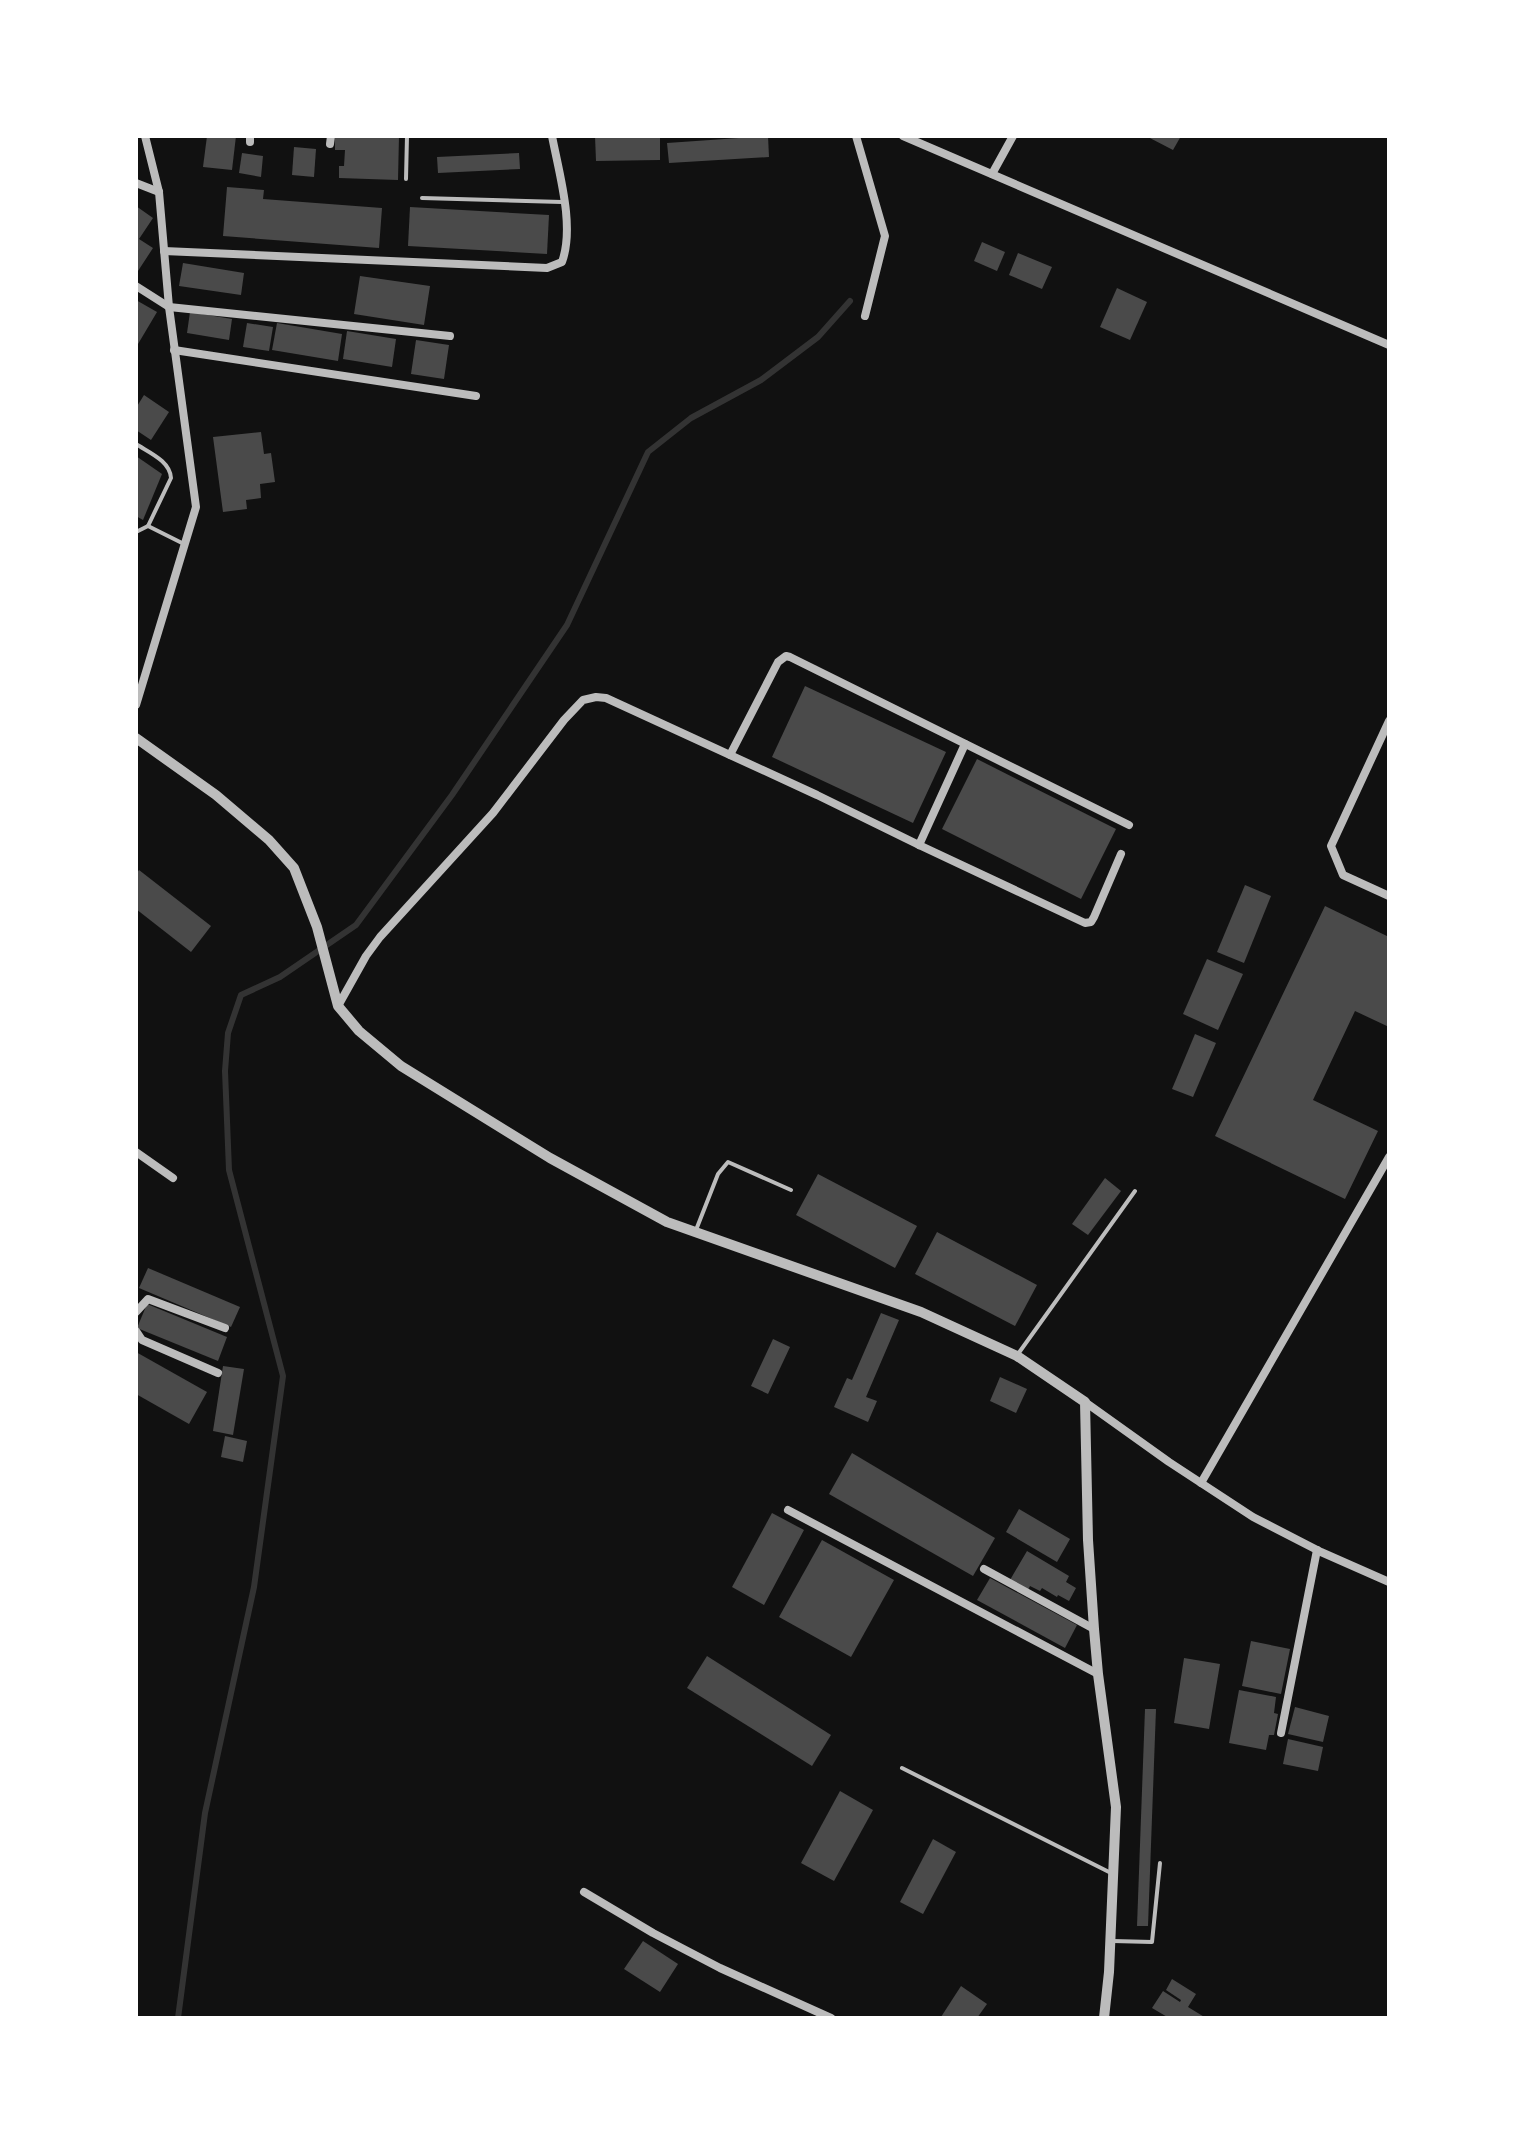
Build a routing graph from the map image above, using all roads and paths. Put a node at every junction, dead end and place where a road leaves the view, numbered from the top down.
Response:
1 (145, 136) edge
2 (407, 136) edge
3 (552, 136) edge
4 (856, 136) edge
5 (903, 136) edge
6 (1013, 136) edge
7 (992, 174) junction
8 (406, 179) dead end
9 (136, 183) edge
10 (159, 192) junction
11 (422, 198) dead end
12 (565, 202) junction
13 (164, 251) junction
14 (136, 286) edge
15 (169, 307) junction
16 (865, 316) dead end
17 (450, 336) dead end
18 (1389, 345) edge
19 (174, 350) junction
20 (476, 396) dead end
21 (136, 444) edge
22 (148, 526) junction
23 (136, 532) edge
24 (184, 544) junction
25 (136, 705) edge
26 (1389, 721) edge
27 (136, 738) edge
28 (965, 744) junction
29 (730, 755) junction
30 (1129, 825) dead end
31 (919, 845) junction
32 (1121, 854) dead end
33 (1389, 896) edge
34 (338, 1006) junction
35 (136, 1152) edge
36 (1389, 1157) edge
37 (173, 1178) dead end
38 (791, 1190) dead end
39 (1135, 1191) dead end
40 (695, 1232) junction
41 (136, 1312) edge
42 (225, 1328) dead end
43 (136, 1331) edge
44 (1017, 1356) junction
45 (218, 1373) dead end
46 (1085, 1402) junction
47 (1201, 1483) junction
48 (788, 1510) dead end
49 (1317, 1550) junction
50 (984, 1569) dead end
51 (1389, 1582) edge
52 (1094, 1629) junction
53 (1098, 1674) junction
54 (1281, 1733) dead end
55 (902, 1768) dead end
56 (1160, 1863) dead end
57 (1113, 1874) junction
58 (584, 1892) dead end
59 (1110, 1941) junction
60 (831, 2018) edge
61 (1104, 2018) edge

1 - 10 street
2 - 8 lane
3 - 12 street
4 - 16 street
5 - 7 street
6 - 7 street
7 - 18 street
9 - 10 street
10 - 13 street
11 - 12 lane
12 - 13 street
13 - 15 street
14 - 15 street
15 - 17 street
15 - 19 street
19 - 20 street
19 - 24 street
21 - 22 lane
22 - 23 lane
22 - 24 lane
24 - 25 street
26 - 33 street
27 - 34 street
28 - 29 street
28 - 30 street
28 - 31 street
29 - 31 street
29 - 34 street
31 - 32 street
34 - 40 street
35 - 37 street
36 - 47 street
38 - 40 lane
39 - 44 lane
40 - 44 street
41 - 42 street
43 - 45 street
44 - 46 street
46 - 47 street
46 - 52 street
47 - 49 street
48 - 53 street
49 - 51 street
49 - 54 street
50 - 52 street
52 - 53 street
53 - 57 street
55 - 57 lane
56 - 59 lane
57 - 59 street
58 - 60 street
59 - 61 street

